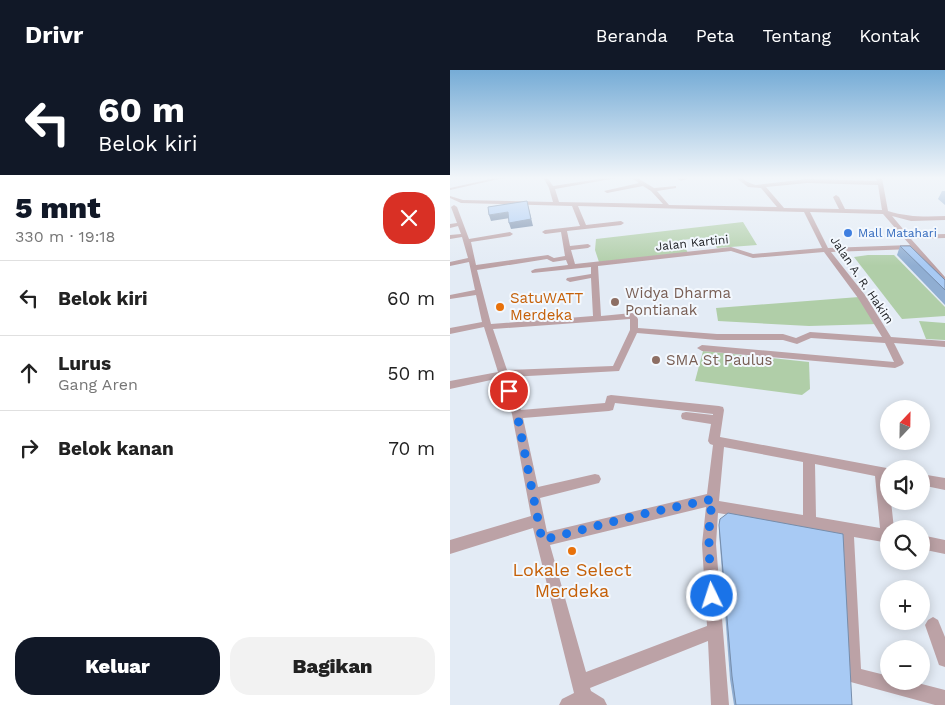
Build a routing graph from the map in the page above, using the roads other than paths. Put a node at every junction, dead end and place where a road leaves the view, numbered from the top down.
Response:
1 (475, 207) edge
2 (575, 207) edge
3 (703, 207) edge
4 (840, 207) edge
5 (884, 207) edge
6 (781, 208) joint
7 (806, 209) junction
8 (842, 210) junction
9 (885, 212) junction
10 (458, 214) edge
11 (945, 218) edge
12 (918, 219) junction
13 (622, 223) dead end
14 (893, 223) junction
15 (584, 227) junction
16 (564, 230) junction
17 (546, 232) dead end
18 (510, 234) dead end
19 (945, 236) edge
20 (450, 237) edge
21 (906, 237) junction
22 (588, 246) dead end
23 (915, 247) junction
24 (568, 248) junction
25 (826, 250) junction
26 (569, 257) junction
27 (450, 264) edge
28 (472, 264) junction
29 (594, 265) junction
30 (572, 267) junction
31 (945, 267) edge
32 (933, 268) junction
33 (535, 271) dead end
34 (595, 276) junction
35 (570, 280) dead end
36 (945, 282) edge
37 (479, 292) junction
38 (450, 296) edge
39 (597, 318) junction
40 (488, 325) junction
41 (634, 330) junction
42 (450, 331) edge
43 (888, 340) junction
44 (945, 344) edge
45 (702, 348) dead end
46 (504, 374) junction
47 (450, 385) edge
48 (517, 414) junction
49 (686, 416) dead end
50 (717, 420) junction
51 (716, 441) junction
52 (809, 458) junction
53 (880, 471) edge
54 (594, 480) dead end
55 (930, 482) edge
56 (945, 484) edge
57 (533, 494) junction
58 (713, 503) junction
59 (539, 520) junction
60 (810, 522) junction
61 (847, 529) junction
62 (880, 535) edge
63 (542, 540) junction
64 (930, 544) edge
65 (945, 546) edge
66 (450, 547) edge
67 (933, 625) dead end
68 (714, 631) junction
69 (945, 659) edge
70 (587, 695) edge
71 (945, 699) edge
72 (568, 705) edge
73 (720, 705) edge

1 - 10 street
2 - 15 street
3 - 6 street
4 - 8 street
5 - 9 street
6 - 7 street
7 - 8 street
7 - 25 street, Jalan A. R. Hakim
8 - 9 street
9 - 12 street
9 - 14 street
10 - 18 street
10 - 20 street
10 - 28 street
11 - 12 street
12 - 14 street
13 - 15 street
14 - 21 street
15 - 16 street
16 - 17 street
16 - 24 street
19 - 21 street
21 - 23 street
22 - 24 street
23 - 25 street, Jalan Kartini
23 - 32 street
24 - 26 street
25 - 29 street, Jalan Kartini
25 - 43 street, Jalan A. R. Hakim
26 - 28 street
26 - 30 street
27 - 28 street
28 - 37 street
29 - 30 street, Jalan Kartini
29 - 34 street
30 - 33 street, Jalan Kartini
31 - 32 street
32 - 36 street
34 - 35 street
34 - 39 street
37 - 38 street
37 - 40 street
39 - 40 street
39 - 41 street
40 - 42 street
40 - 46 street
41 - 43 street
41 - 46 street
43 - 44 street, Jalan A. R. Hakim
43 - 45 street
46 - 47 street
46 - 48 street
48 - 50 street
48 - 57 street
49 - 50 street
50 - 51 street
51 - 52 street
51 - 58 street
52 - 53 street
52 - 60 street
54 - 57 street
55 - 56 street
57 - 59 street
58 - 60 street
58 - 63 street
58 - 68 street
59 - 63 street
59 - 66 street
60 - 61 street
61 - 62 street
61 - 71 street
63 - 70 street
64 - 65 street
67 - 69 street
68 - 70 street
68 - 73 street
70 - 72 street

